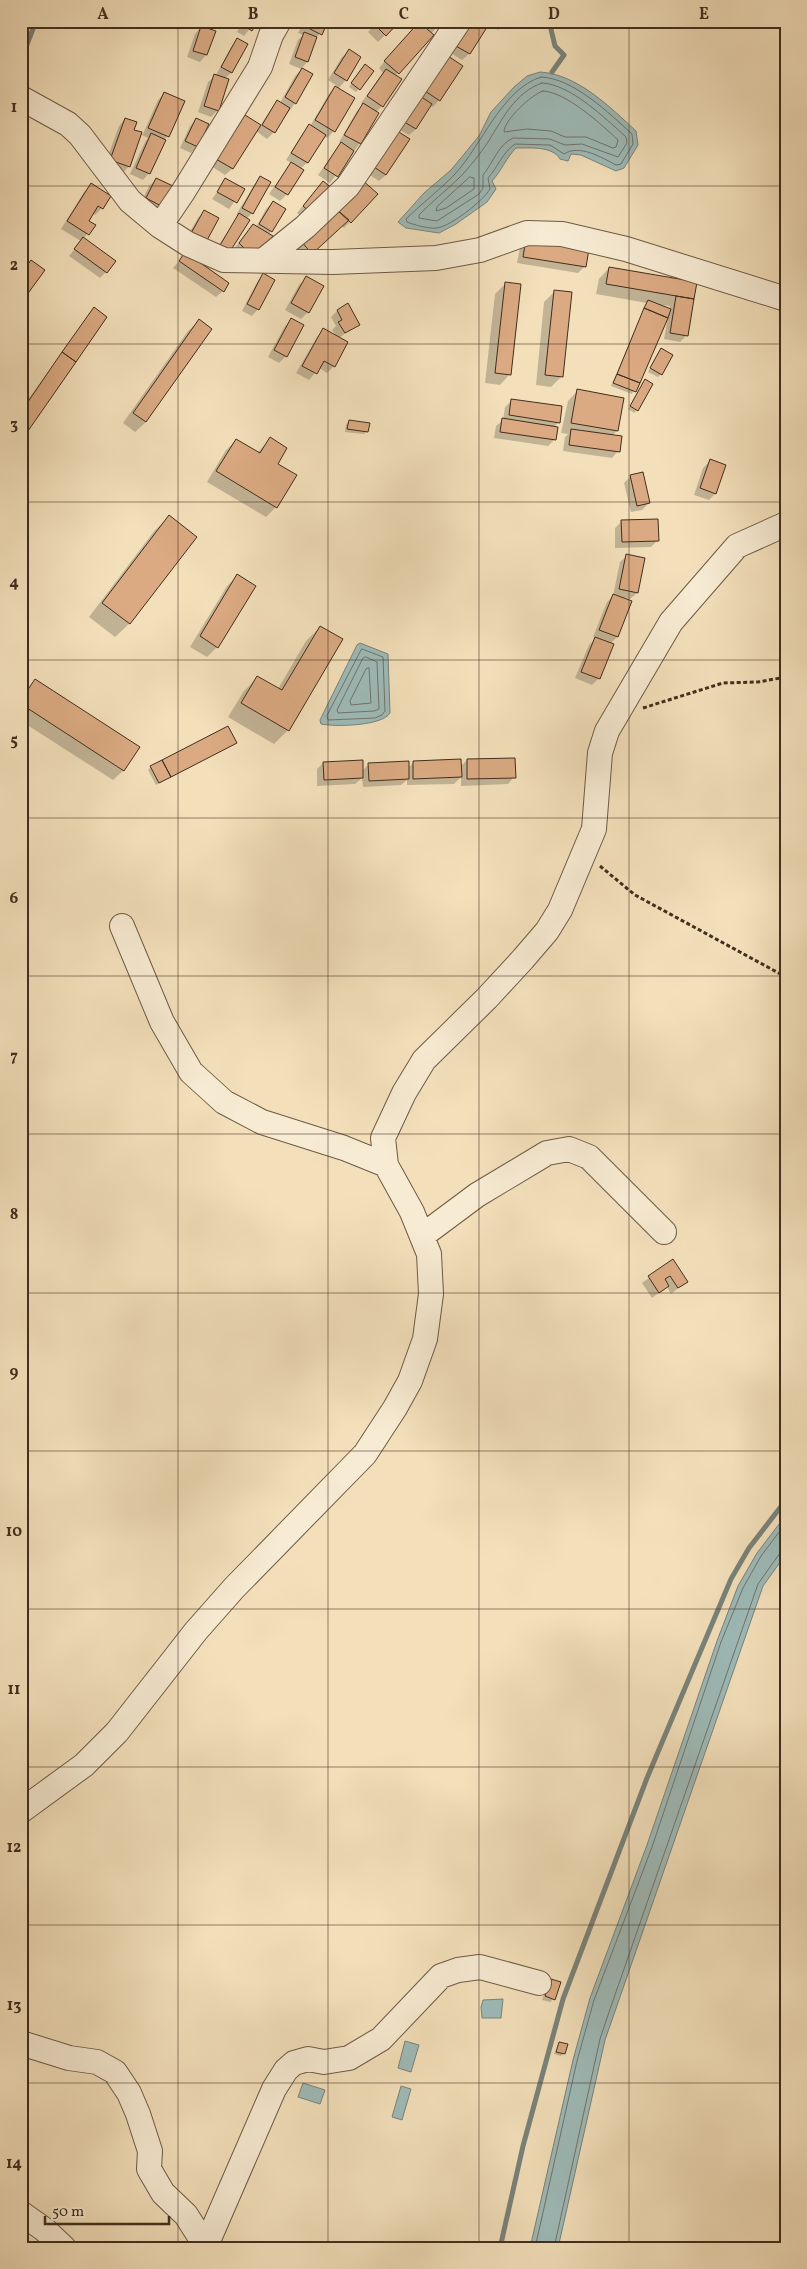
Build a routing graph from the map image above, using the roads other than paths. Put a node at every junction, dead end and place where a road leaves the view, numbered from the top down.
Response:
1 (279, 21) edge
2 (459, 21) edge
3 (21, 98) edge
4 (160, 226) junction
5 (264, 260) junction
6 (786, 299) edge
7 (786, 524) edge
8 (122, 926) dead end
9 (386, 1165) junction
10 (664, 1232) dead end
11 (422, 1236) junction
12 (21, 1810) edge
13 (539, 1983) dead end
14 (21, 2043) edge
15 (21, 2213) edge
16 (205, 2247) edge
17 (64, 2248) edge

1 - 4 street
2 - 5 street
3 - 4 street
4 - 5 street
5 - 6 street
7 - 9 street
8 - 9 street
9 - 11 street
10 - 11 street
11 - 12 street
13 - 16 street
14 - 16 street
15 - 17 street

